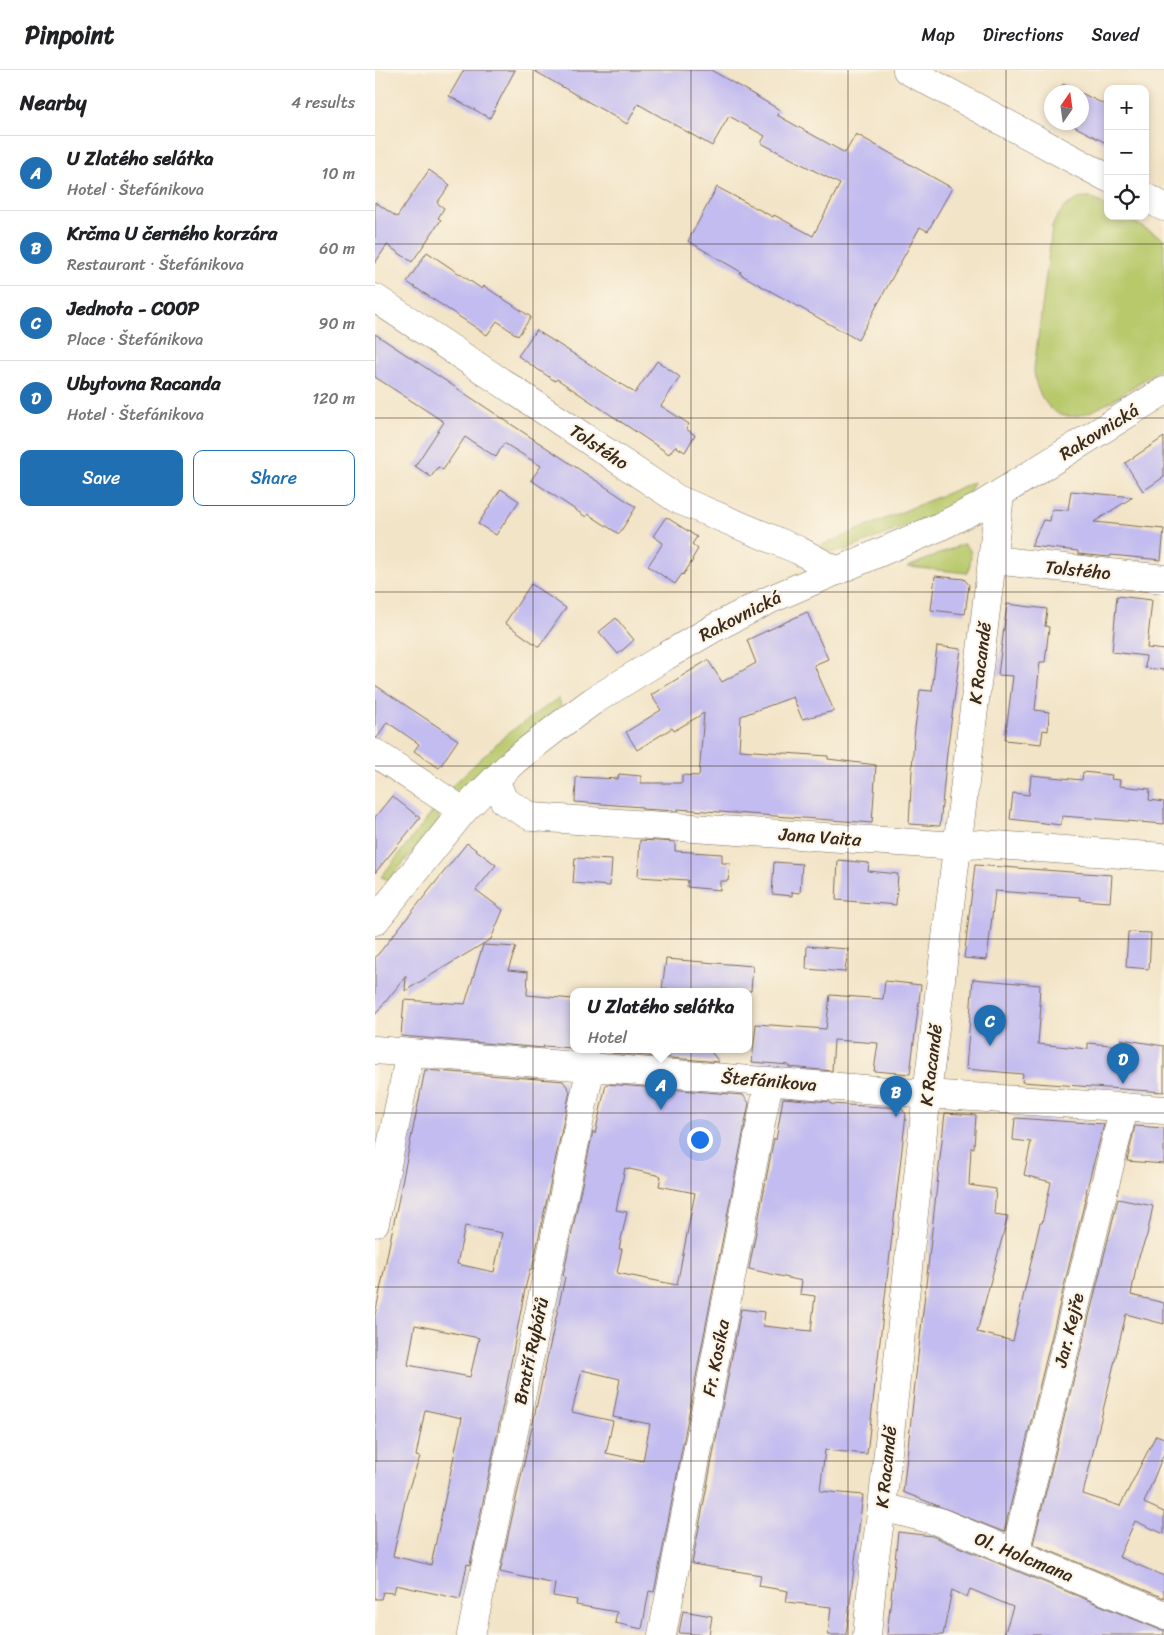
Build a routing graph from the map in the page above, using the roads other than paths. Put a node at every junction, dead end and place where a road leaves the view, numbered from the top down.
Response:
1 (907, 70) edge
2 (1104, 176) edge
3 (1149, 199) edge
4 (1164, 207) edge
5 (375, 298) edge
6 (1164, 391) edge
7 (1000, 495) junction
8 (993, 560) junction
9 (837, 571) junction
10 (1164, 579) edge
11 (375, 753) edge
12 (495, 780) junction
13 (463, 812) junction
14 (957, 846) junction
15 (1164, 857) edge
16 (375, 922) edge
17 (375, 1050) edge
18 (410, 1053) junction
19 (591, 1066) junction
20 (769, 1081) junction
21 (927, 1094) junction
22 (1124, 1107) junction
23 (1164, 1110) edge
24 (375, 1223) edge
25 (882, 1507) junction
26 (1015, 1553) junction
27 (1164, 1615) edge
28 (471, 1635) edge
29 (662, 1635) edge
30 (867, 1635) edge

1 - 2 street
3 - 4 street
5 - 9 street, Tolstého
6 - 7 street, Rakovnická
7 - 8 street, K Racandě
7 - 9 street, Rakovnická
8 - 10 street, Tolstého
8 - 14 street, K Racandě
9 - 12 street, Rakovnická
11 - 13 street
12 - 13 street, Rakovnická
12 - 14 street, Jana Vaita
13 - 16 street, Rakovnická
14 - 15 street, Jana Vaita
14 - 21 street, K Racandě
17 - 18 street, Štefánikova
18 - 19 street, Štefánikova
18 - 24 street
19 - 20 street, Štefánikova
19 - 28 street, Bratří Rybářů
20 - 21 street, Štefánikova
20 - 29 street, Fr. Kosíka
21 - 22 street, Štefánikova
21 - 25 street, K Racandě
22 - 23 street, Štefánikova
22 - 26 street, Jar. Kejře
25 - 26 street, Ol. Holcmana
25 - 30 street, K Racandě
26 - 27 street, Ol. Holcmana

